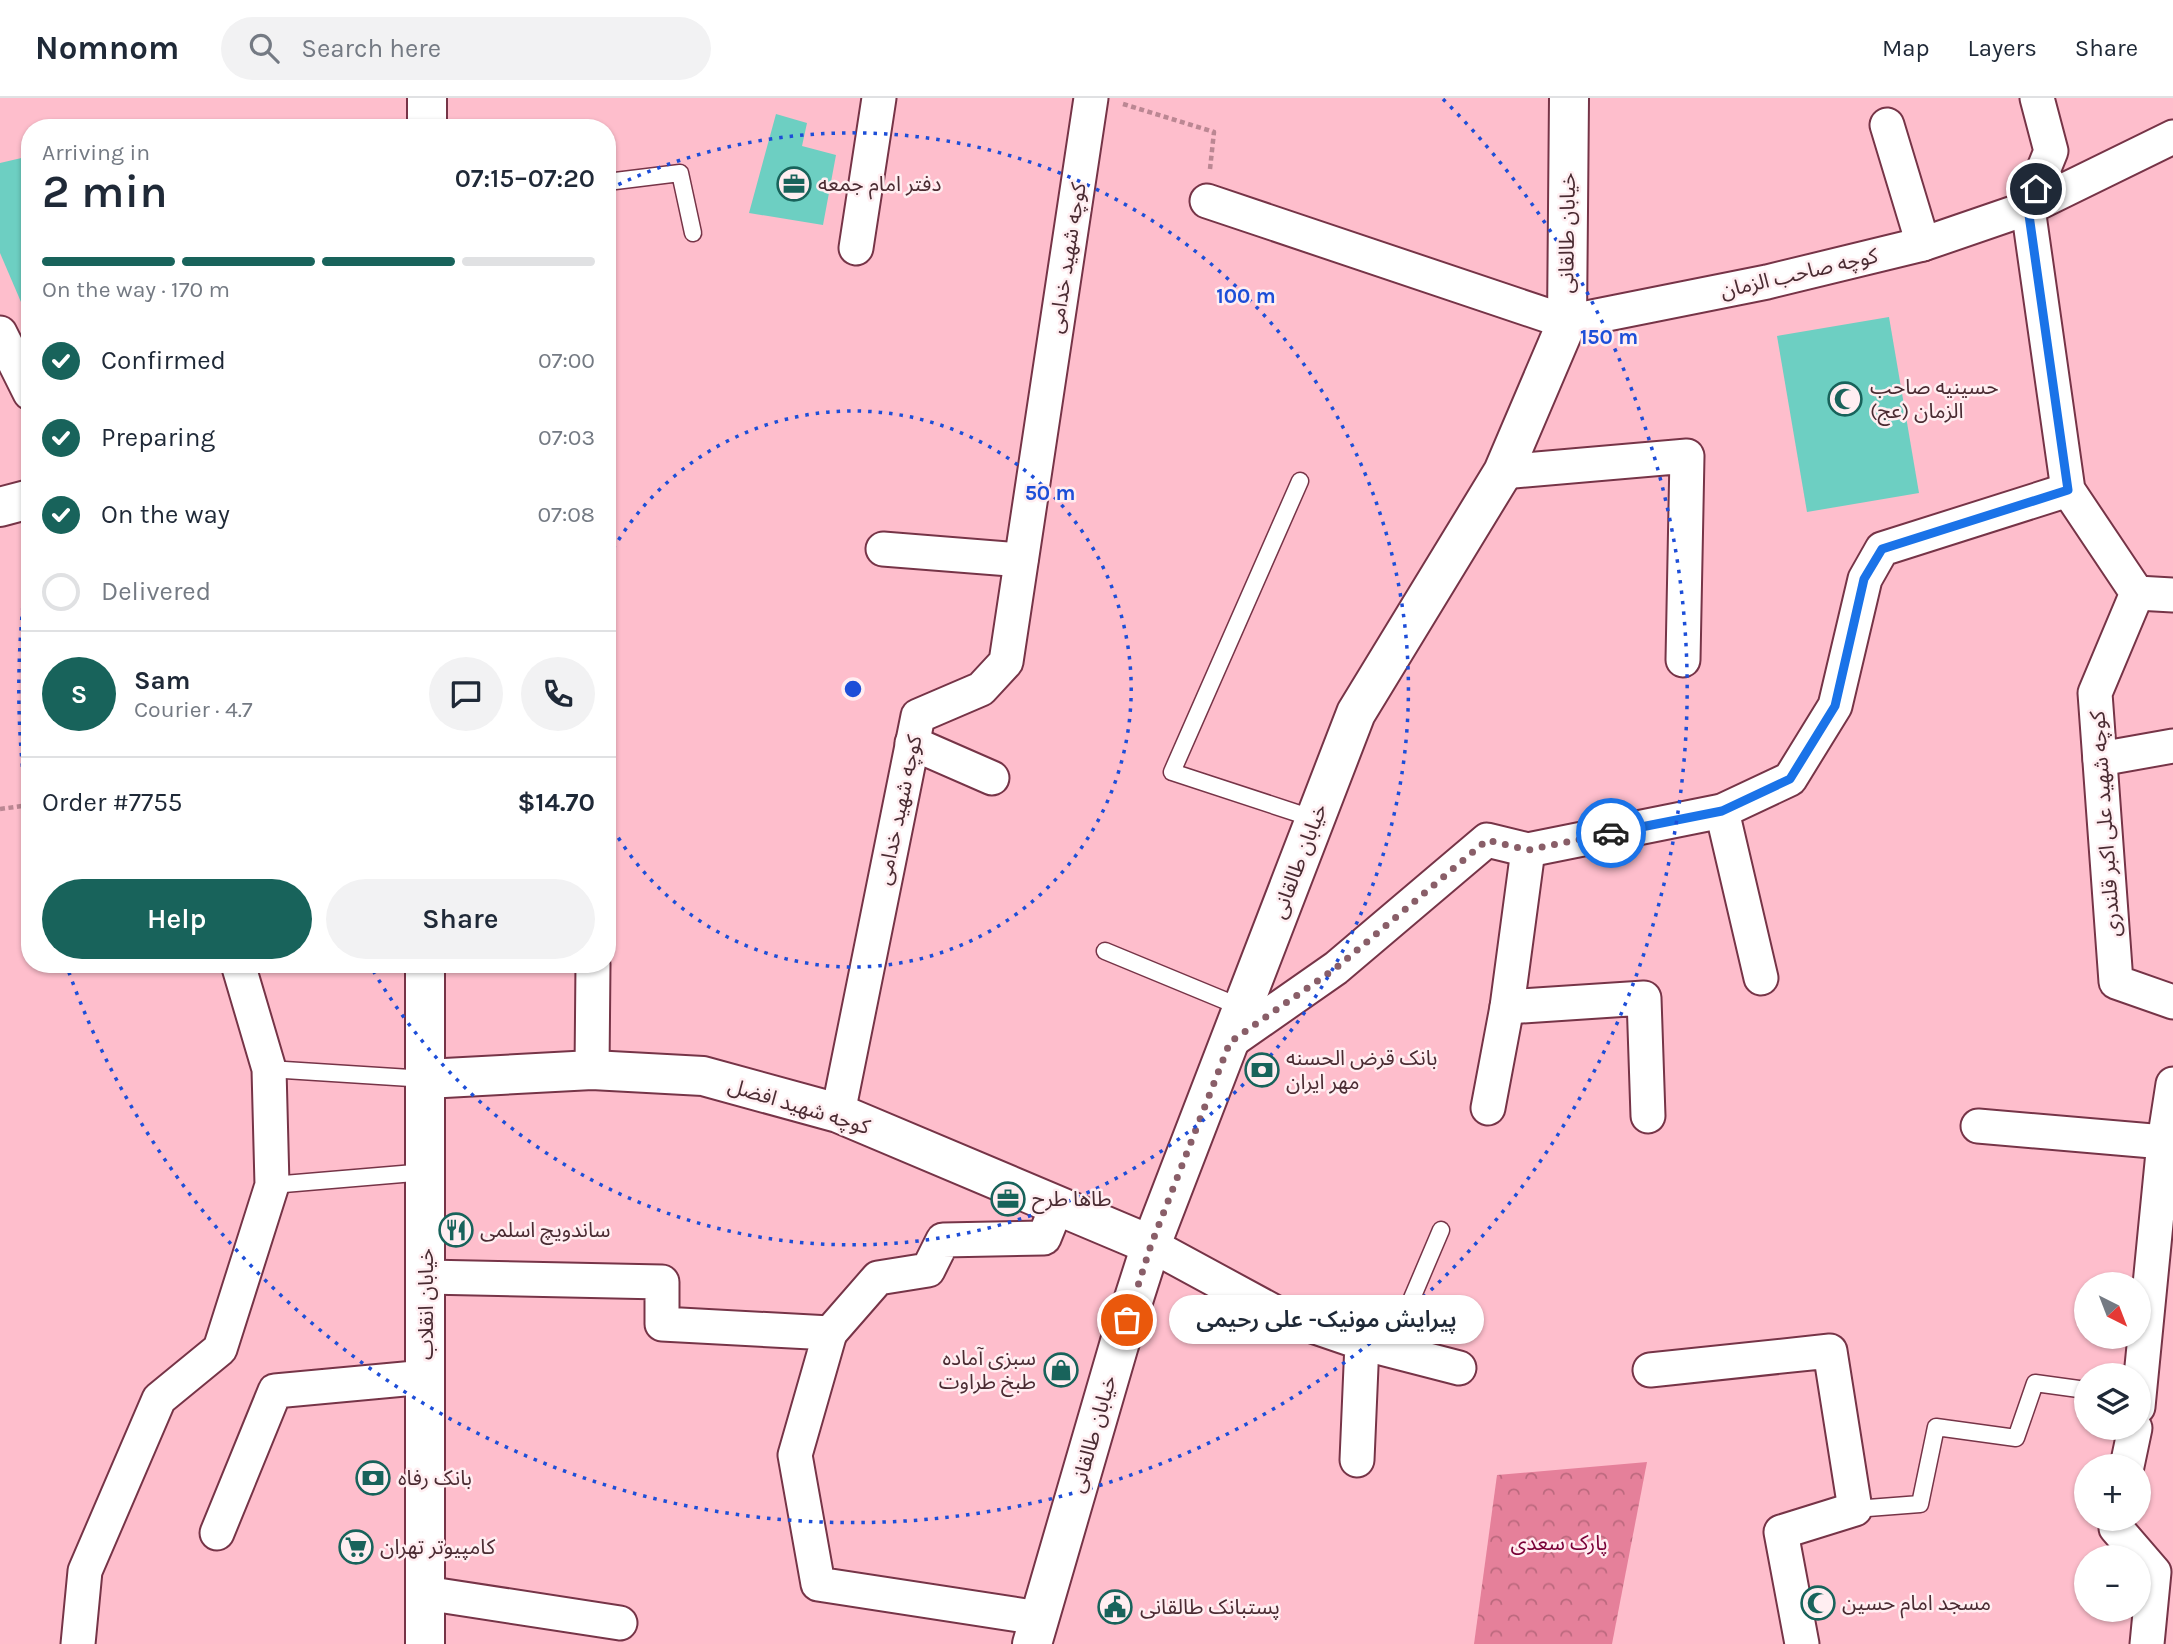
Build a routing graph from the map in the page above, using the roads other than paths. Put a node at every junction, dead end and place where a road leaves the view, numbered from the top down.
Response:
1 (427, 98) edge
2 (878, 98) edge
3 (1569, 98) edge
4 (2037, 98) edge
5 (1103, 100) edge
6 (427, 119) edge
7 (1887, 125) dead end
8 (2173, 137) edge
9 (616, 181) edge
10 (1207, 201) road end
11 (2028, 208) junction
12 (693, 233) dead end
13 (1923, 244) junction
14 (856, 248) dead end
15 (1567, 323) junction
16 (0, 332) edge
17 (21, 375) edge
18 (1503, 472) junction
19 (1300, 481) dead end
20 (2068, 490) junction
21 (21, 501) edge
22 (0, 507) edge
23 (883, 549) dead end
24 (1021, 560) junction
25 (2137, 593) junction
26 (2173, 596) edge
27 (1683, 660) dead end
28 (912, 743) junction
29 (2173, 746) edge
30 (2100, 759) junction
31 (992, 778) dead end
32 (1722, 811) junction
33 (1315, 819) junction
34 (1528, 850) junction
35 (1105, 951) dead end
36 (241, 973) edge
37 (425, 973) edge
38 (593, 973) edge
39 (1761, 978) dead end
40 (2173, 1002) edge
41 (1507, 1007) junction
42 (1236, 1025) junction
43 (269, 1069) junction
44 (592, 1070) junction
45 (426, 1079) junction
46 (2173, 1084) edge
47 (1488, 1108) dead end
48 (838, 1113) junction
49 (1648, 1116) dead end
50 (1979, 1126) dead end
51 (2164, 1142) junction
52 (426, 1172) junction
53 (272, 1185) junction
54 (1057, 1206) junction
55 (1441, 1230) dead end
56 (1151, 1245) junction
57 (426, 1277) junction
58 (830, 1333) junction
59 (1376, 1347) junction
60 (2142, 1363) edge
61 (1459, 1368) dead end
62 (1650, 1370) dead end
63 (426, 1377) junction
64 (2074, 1388) edge
65 (1357, 1460) dead end
66 (1855, 1509) junction
67 (2119, 1531) edge
68 (217, 1533) dead end
69 (2164, 1572) edge
70 (425, 1593) junction
71 (620, 1623) dead end
72 (1036, 1631) edge
73 (78, 1644) edge
74 (425, 1644) edge
75 (1802, 1644) edge
76 (2147, 1644) edge

1 - 6 main road
2 - 14 street
3 - 15 main road, خیابان طالقانی
4 - 11 street
5 - 24 street, کوچه شهید خدامی
7 - 13 street
8 - 11 street, کوچه صاحب الزمان
9 - 12 lane
10 - 15 street
11 - 13 street, کوچه صاحب الزمان
11 - 20 street
13 - 15 street, کوچه صاحب الزمان
15 - 18 main road, خیابان طالقانی
16 - 17 street
18 - 27 street
18 - 33 main road, خیابان طالقانی
19 - 33 lane
20 - 25 street
20 - 32 street
21 - 22 main road
23 - 24 street
24 - 28 street, کوچه شهید خدامی
25 - 26 street
25 - 30 street, کوچه شهید علی اکبر قلندری
28 - 31 street
28 - 48 street, کوچه شهید خدامی
29 - 30 street
30 - 40 street, کوچه شهید علی اکبر قلندری
32 - 34 street
32 - 39 street
33 - 42 main road, خیابان طالقانی
34 - 41 street
34 - 42 street
35 - 42 lane
36 - 43 street
37 - 45 main road, خیابان انقلاب
38 - 44 street
41 - 47 street
41 - 49 street
42 - 56 main road, خیابان طالقانی
43 - 45 lane
43 - 53 street
44 - 45 main road, کوچه شهید افضل
44 - 48 main road, کوچه شهید افضل
45 - 52 main road, خیابان انقلاب
46 - 51 street
48 - 54 main road, کوچه شهید افضل
50 - 51 street
51 - 60 street
52 - 53 lane
52 - 57 main road, خیابان انقلاب
53 - 73 street
54 - 56 main road, کوچه شهید افضل
54 - 58 street
55 - 59 lane
56 - 59 street
56 - 72 main road, خیابان طالقانی
57 - 58 street
57 - 63 main road, خیابان انقلاب
58 - 72 street
59 - 61 street
59 - 65 street
62 - 66 street
63 - 68 street
63 - 70 main road, خیابان انقلاب
64 - 66 lane
66 - 75 street
67 - 69 street
69 - 76 street
70 - 71 street
70 - 74 main road, خیابان انقلاب

